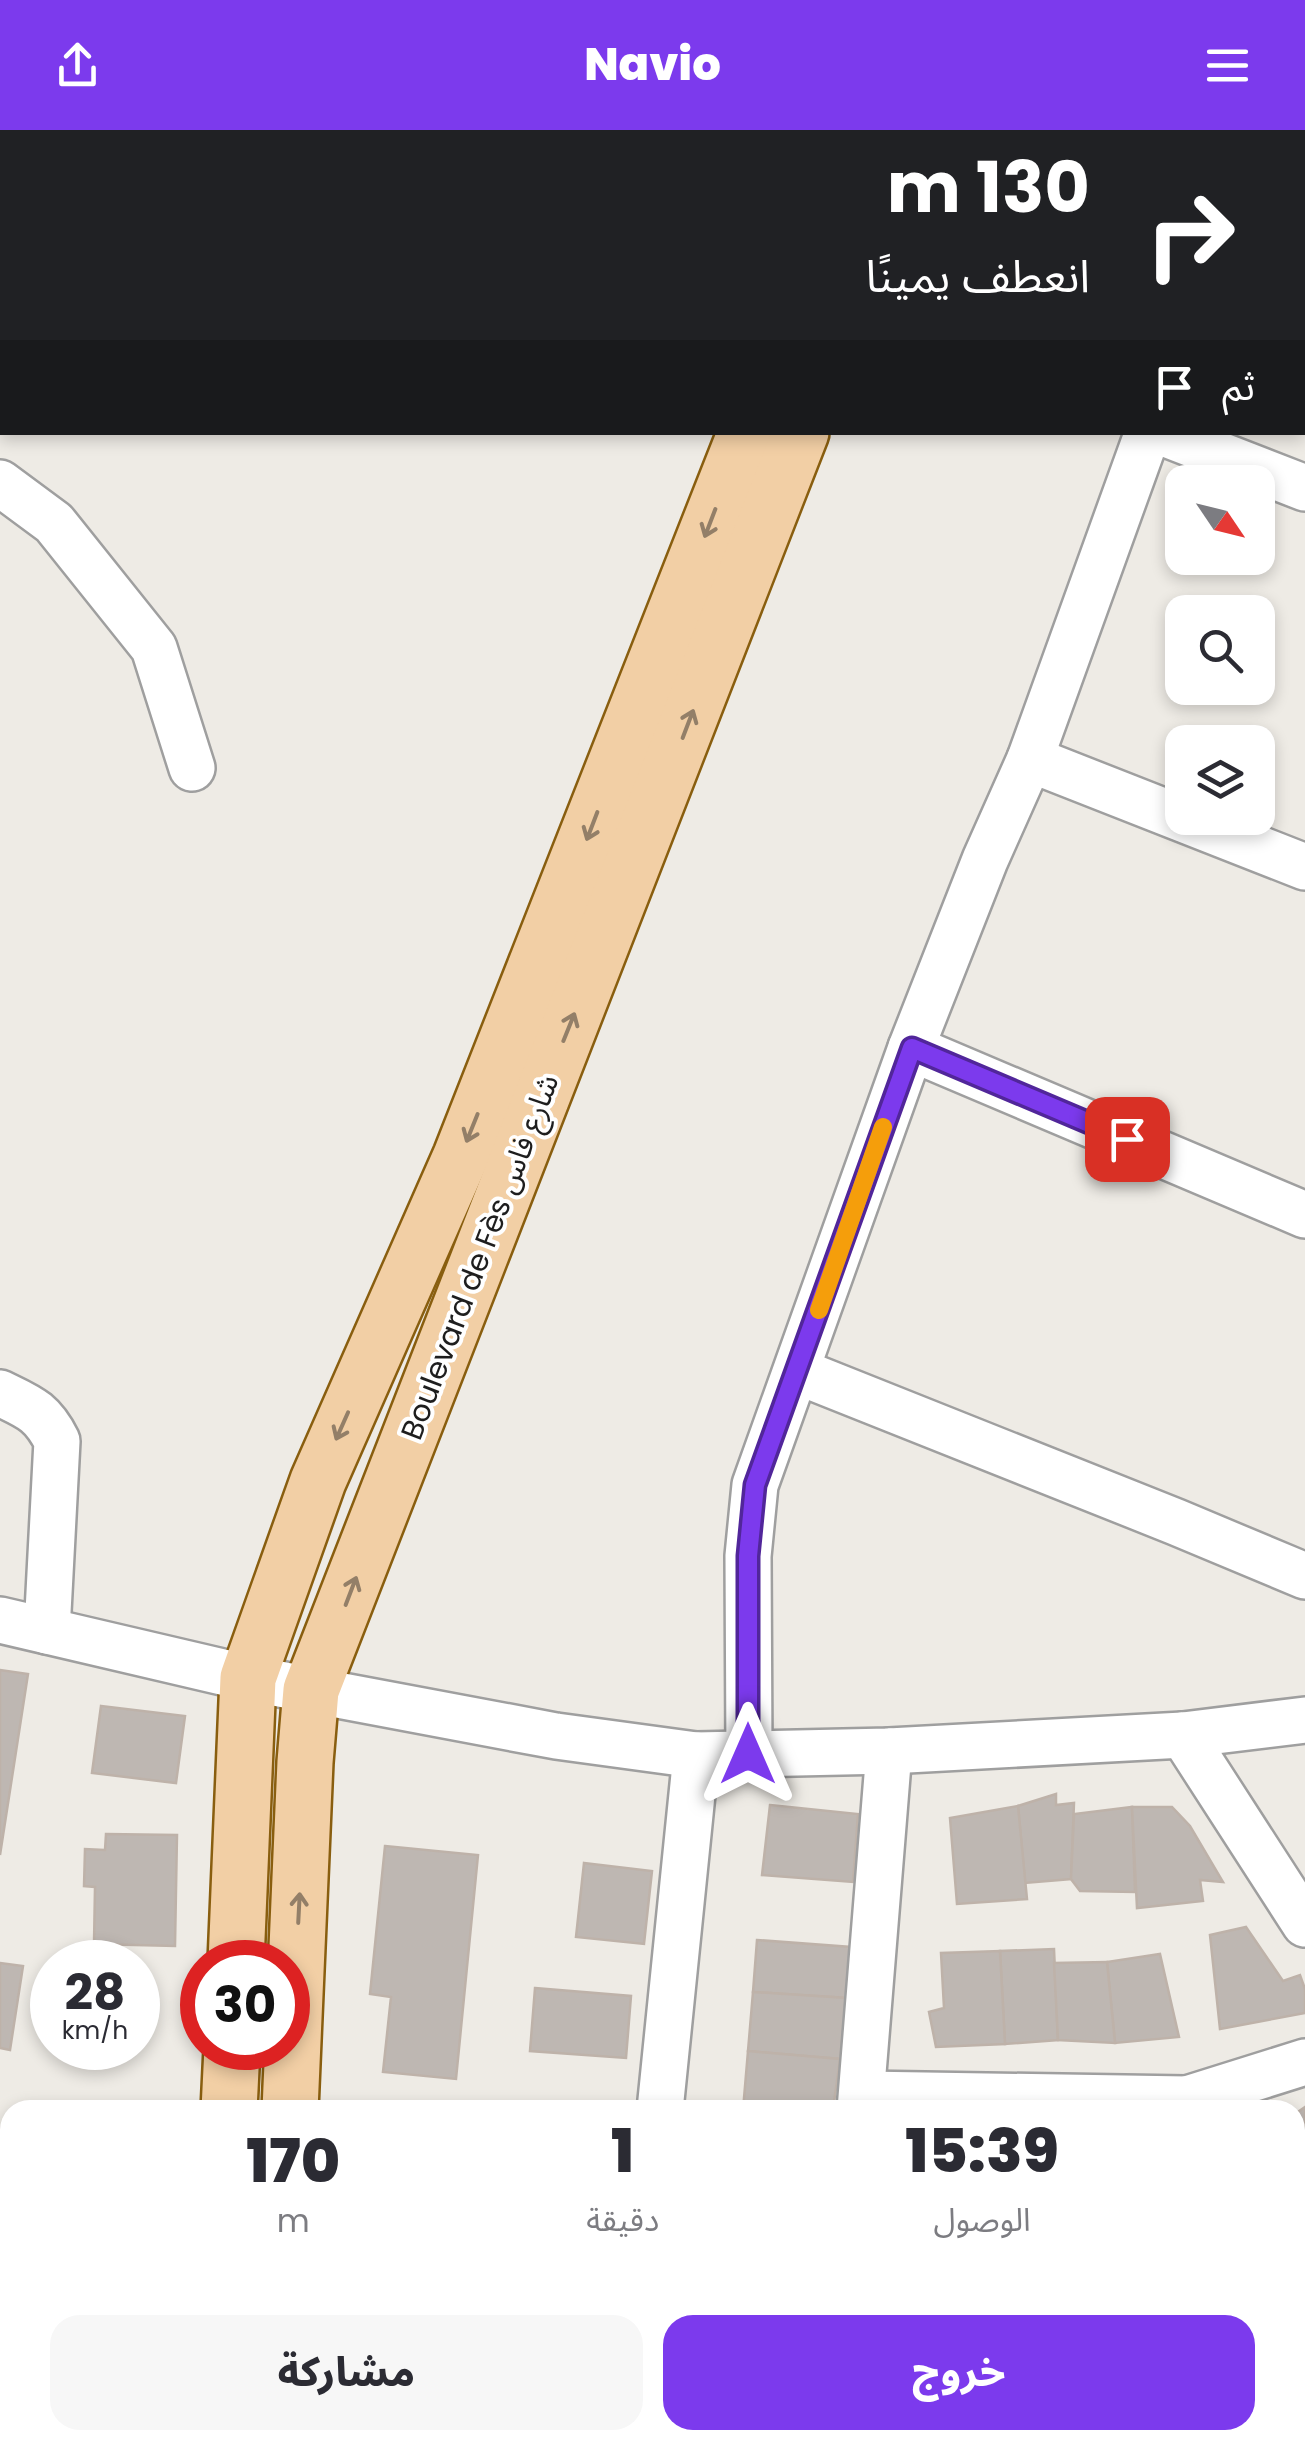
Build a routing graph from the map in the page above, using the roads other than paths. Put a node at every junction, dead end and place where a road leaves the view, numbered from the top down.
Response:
1 (745, 435) edge
2 (800, 435) edge
3 (1147, 435) edge
4 (1169, 435) edge
5 (0, 483) edge
6 (1305, 488) edge
7 (1030, 758) junction
8 (192, 768) dead end
9 (1305, 867) edge
10 (912, 1048) junction
11 (1305, 1214) edge
12 (797, 1371) junction
13 (0, 1393) edge
14 (1305, 1576) edge
15 (0, 1620) edge
16 (48, 1631) junction
17 (248, 1678) junction
18 (310, 1690) junction
19 (1305, 1720) edge
20 (1183, 1735) junction
21 (889, 1751) junction
22 (696, 1754) junction
23 (748, 1754) junction
24 (1305, 1924) edge
25 (237, 1940) edge
26 (1305, 2062) edge
27 (231, 2070) edge
28 (229, 2100) edge
29 (290, 2100) edge
30 (661, 2100) edge
31 (861, 2100) edge
32 (1196, 2100) edge

1 -> 17 main road, Boulevard de Fès شارع فاس
18 -> 2 main road, Boulevard de Fès شارع فاس
3 - 7 street
4 - 6 street
5 - 8 street
7 - 9 street
7 - 10 street
10 - 11 street
10 - 12 street
12 - 14 street
12 - 23 street
13 - 16 street
15 - 16 street
16 - 17 street
17 - 18 street
17 - 25 main road, Boulevard de Fès شارع فاس
18 - 22 street
29 -> 18 main road, Boulevard de Fès شارع فاس
19 - 20 street
20 - 21 street
20 - 24 street
21 - 23 street
21 - 31 street
22 - 23 street
22 - 30 street
26 - 32 street
27 - 28 main road

